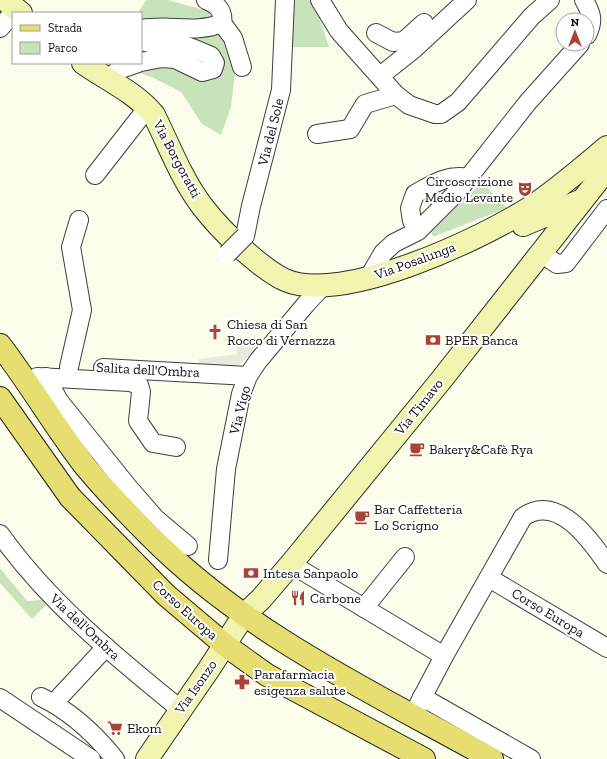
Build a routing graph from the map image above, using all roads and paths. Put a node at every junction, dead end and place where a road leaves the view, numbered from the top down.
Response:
1 (206, 0) edge
2 (285, 0) edge
3 (320, 0) edge
4 (450, 0) edge
5 (467, 0) edge
6 (550, 0) edge
7 (584, 0) edge
8 (590, 12) edge
9 (12, 13) edge
10 (222, 23) junction
11 (0, 28) edge
12 (142, 29) edge
13 (376, 33) dead end
14 (142, 41) edge
15 (573, 52) edge
16 (142, 63) edge
17 (84, 64) edge
18 (137, 64) edge
19 (242, 67) dead end
20 (380, 76) junction
21 (108, 80) junction
22 (396, 95) junction
23 (141, 116) dead end
24 (317, 134) dead end
25 (607, 147) edge
26 (607, 169) edge
27 (96, 175) dead end
28 (468, 178) junction
29 (549, 201) junction
30 (581, 201) junction
31 (607, 210) edge
32 (80, 220) dead end
33 (412, 221) dead end
34 (513, 224) junction
35 (543, 250) junction
36 (227, 254) dead end
37 (369, 277) junction
38 (323, 286) junction
39 (0, 345) edge
40 (69, 367) junction
41 (47, 371) junction
42 (20, 376) junction
43 (248, 376) junction
44 (0, 398) edge
45 (176, 447) dead end
46 (0, 534) edge
47 (188, 546) dead end
48 (405, 557) dead end
49 (218, 560) dead end
50 (291, 564) junction
51 (607, 564) edge
52 (489, 578) junction
53 (364, 608) junction
54 (244, 615) junction
55 (225, 645) junction
56 (106, 648) junction
57 (607, 648) edge
58 (444, 656) junction
59 (0, 698) edge
60 (418, 706) junction
61 (180, 710) junction
62 (91, 759) edge
63 (115, 759) edge
64 (147, 759) edge
65 (424, 759) edge
66 (492, 759) edge
67 (531, 759) edge

1 - 10 street
2 - 36 street, Via del Sole, bridge
3 - 20 street
4 - 13 street
5 - 20 street
6 - 22 street
7 - 8 street
9 - 11 street
10 - 12 street
10 - 19 street
14 - 16 street
15 - 28 street
17 - 21 street, Via Borgoratti
18 - 21 street
20 - 22 street
21 - 38 street, Via Borgoratti
22 - 24 street
23 - 27 street
25 - 29 street, Via Posalunga
26 - 30 street, Via Posalunga
28 - 33 street
28 - 37 street
29 - 30 street, Via Posalunga
29 - 34 street, Via Posalunga
29 - 35 street
30 - 35 street, Via Posalunga
31 - 35 street
32 - 40 street
34 - 35 street
34 - 37 street, Via Posalunga
35 - 50 street, Via Timavo
37 - 38 street, Via Posalunga
38 - 43 street, Via Vigo
39 - 42 main road
40 - 41 street, Salita dell'Ombra
40 - 43 street, Salita dell'Ombra
41 - 42 street
41 - 45 street
41 - 47 street
42 - 54 main road
43 - 49 street, Via Vigo
44 - 55 main road, Corso Europa
46 - 56 street, Via dell'Ombra
48 - 53 street
50 - 53 street
50 - 54 street, Via Timavo
51 - 52 street
52 - 57 street, Corso Europa
52 - 58 street
53 - 58 street
54 - 55 street, Via Isonzo
54 - 60 main road
55 - 61 street, Via Isonzo
55 - 65 main road, Corso Europa
56 - 61 street, Via dell'Ombra
56 - 63 street
58 - 60 street
59 - 62 street
60 - 66 main road
60 - 67 street
61 - 64 street, Via Isonzo

